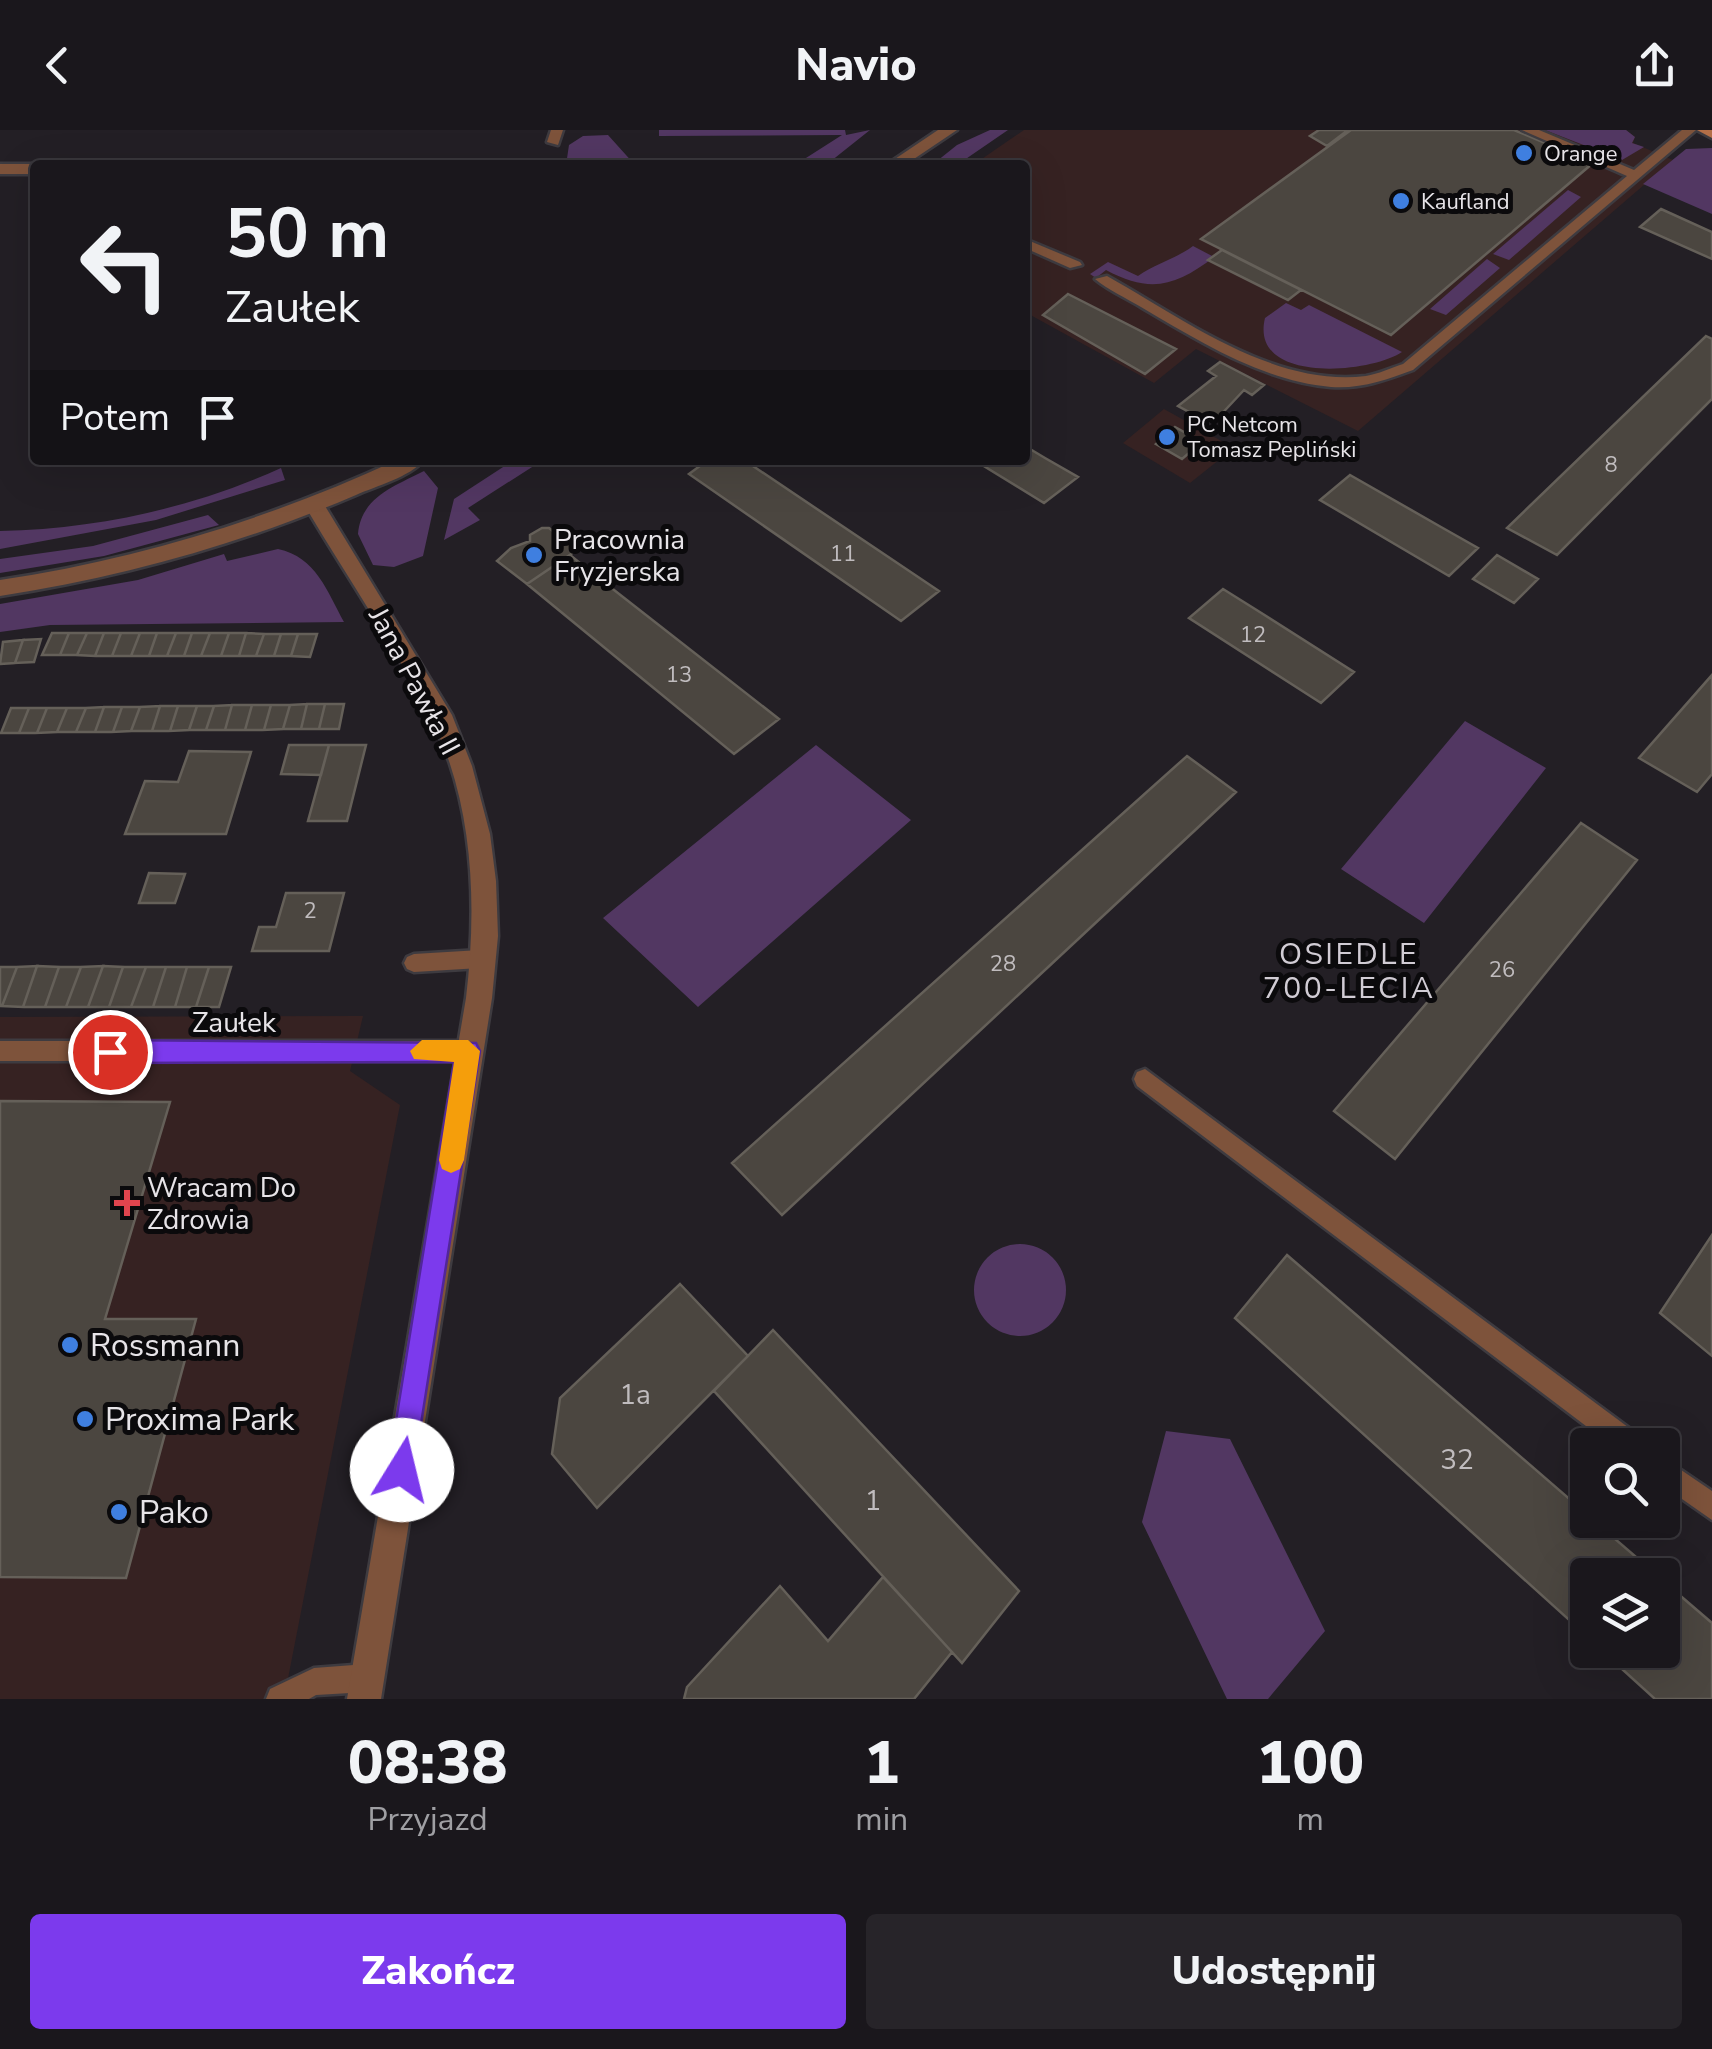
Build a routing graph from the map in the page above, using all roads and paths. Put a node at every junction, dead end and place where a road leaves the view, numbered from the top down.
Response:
1 (949, 130) edge
2 (1528, 130) edge
3 (1690, 130) edge
4 (902, 160) edge
5 (0, 169) edge
6 (30, 169) edge
7 (1632, 174) junction
8 (1030, 245) edge
9 (1075, 264) dead end
10 (1102, 278) dead end
11 (403, 465) edge
12 (315, 506) junction
13 (0, 588) edge
14 (480, 960) junction
15 (414, 963) dead end
16 (0, 1051) edge
17 (468, 1051) junction
18 (1145, 1080) dead end
19 (1608, 1428) edge
20 (1680, 1483) edge
21 (1712, 1507) edge
22 (366, 1689) edge
23 (280, 1699) edge

1 - 4 street
2 - 7 lane
3 - 7 lane
5 - 6 street
7 - 10 lane
8 - 9 lane
11 - 12 street
12 - 13 street
12 - 14 street, Jana Pawła II
14 - 15 lane
14 - 17 street, Jana Pawła II
16 - 17 lane, Zaułek
17 - 22 street, Jana Pawła II
18 - 19 lane
20 - 21 lane
22 - 23 lane

